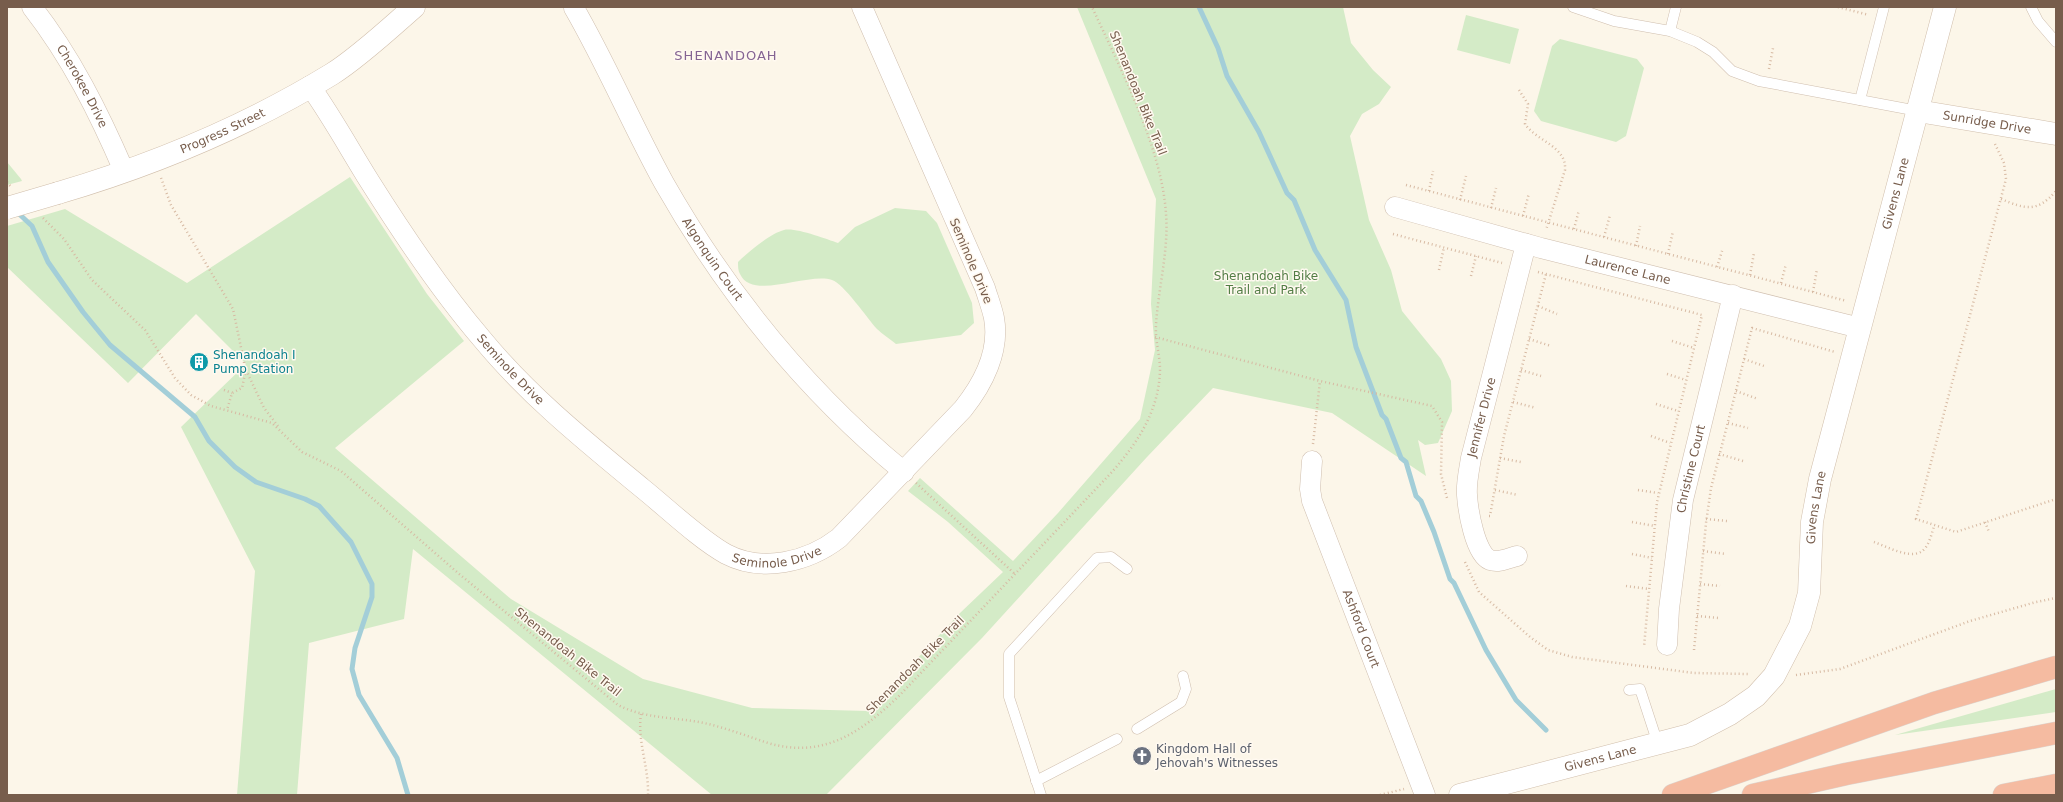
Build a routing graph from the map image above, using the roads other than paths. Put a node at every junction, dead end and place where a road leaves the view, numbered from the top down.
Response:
1 (32, 7) edge
2 (414, 7) edge
3 (862, 7) edge
4 (1572, 7) edge
5 (1676, 7) edge
6 (1884, 7) edge
7 (1945, 7) edge
8 (2031, 7) edge
9 (574, 8) dead end
10 (1670, 31) junction
11 (2056, 42) edge
12 (310, 86) junction
13 (1860, 100) junction
14 (1918, 112) junction
15 (2056, 134) edge
16 (124, 171) junction
17 (10, 199) edge
18 (1395, 207) dead end
19 (1526, 244) junction
20 (1733, 295) junction
21 (1860, 328) junction
22 (1312, 461) road end
23 (904, 472) junction
24 (1518, 556) dead end
25 (1127, 569) dead end
26 (1667, 645) dead end
27 (2056, 666) edge
28 (1183, 676) dead end
29 (1629, 690) dead end
30 (1137, 728) dead end
31 (2056, 733) edge
32 (1117, 739) dead end
33 (1658, 744) junction
34 (1036, 781) junction
35 (2056, 785) edge
36 (1041, 795) edge
37 (1425, 795) edge
38 (1460, 795) edge
39 (1673, 795) edge
40 (1753, 795) edge
41 (2004, 795) edge

1 - 16 street, Cherokee Drive
2 - 12 street, Progress Street
3 - 23 street, Seminole Drive
4 - 10 lane
5 - 10 lane
6 - 13 lane
7 - 14 street, Givens Lane
8 - 11 lane
9 - 23 street, Algonquin Court
10 - 13 lane
12 - 16 street, Progress Street
12 - 23 street, Seminole Drive
13 - 14 lane
14 - 15 street, Sunridge Drive
14 - 21 street, Givens Lane
16 - 17 street, Progress Street, bridge
18 - 19 street, Laurence Lane
19 - 20 street, Laurence Lane
19 - 24 street, Jennifer Drive
20 - 21 street, Laurence Lane
20 - 26 street, Christine Court
21 - 33 street, Givens Lane
22 - 37 street, Ashford Court
25 - 34 lane
27 - 39 highway
28 - 30 lane
29 - 33 lane
31 - 40 highway
32 - 34 lane
33 - 38 street, Givens Lane
34 - 36 lane
35 - 41 highway

